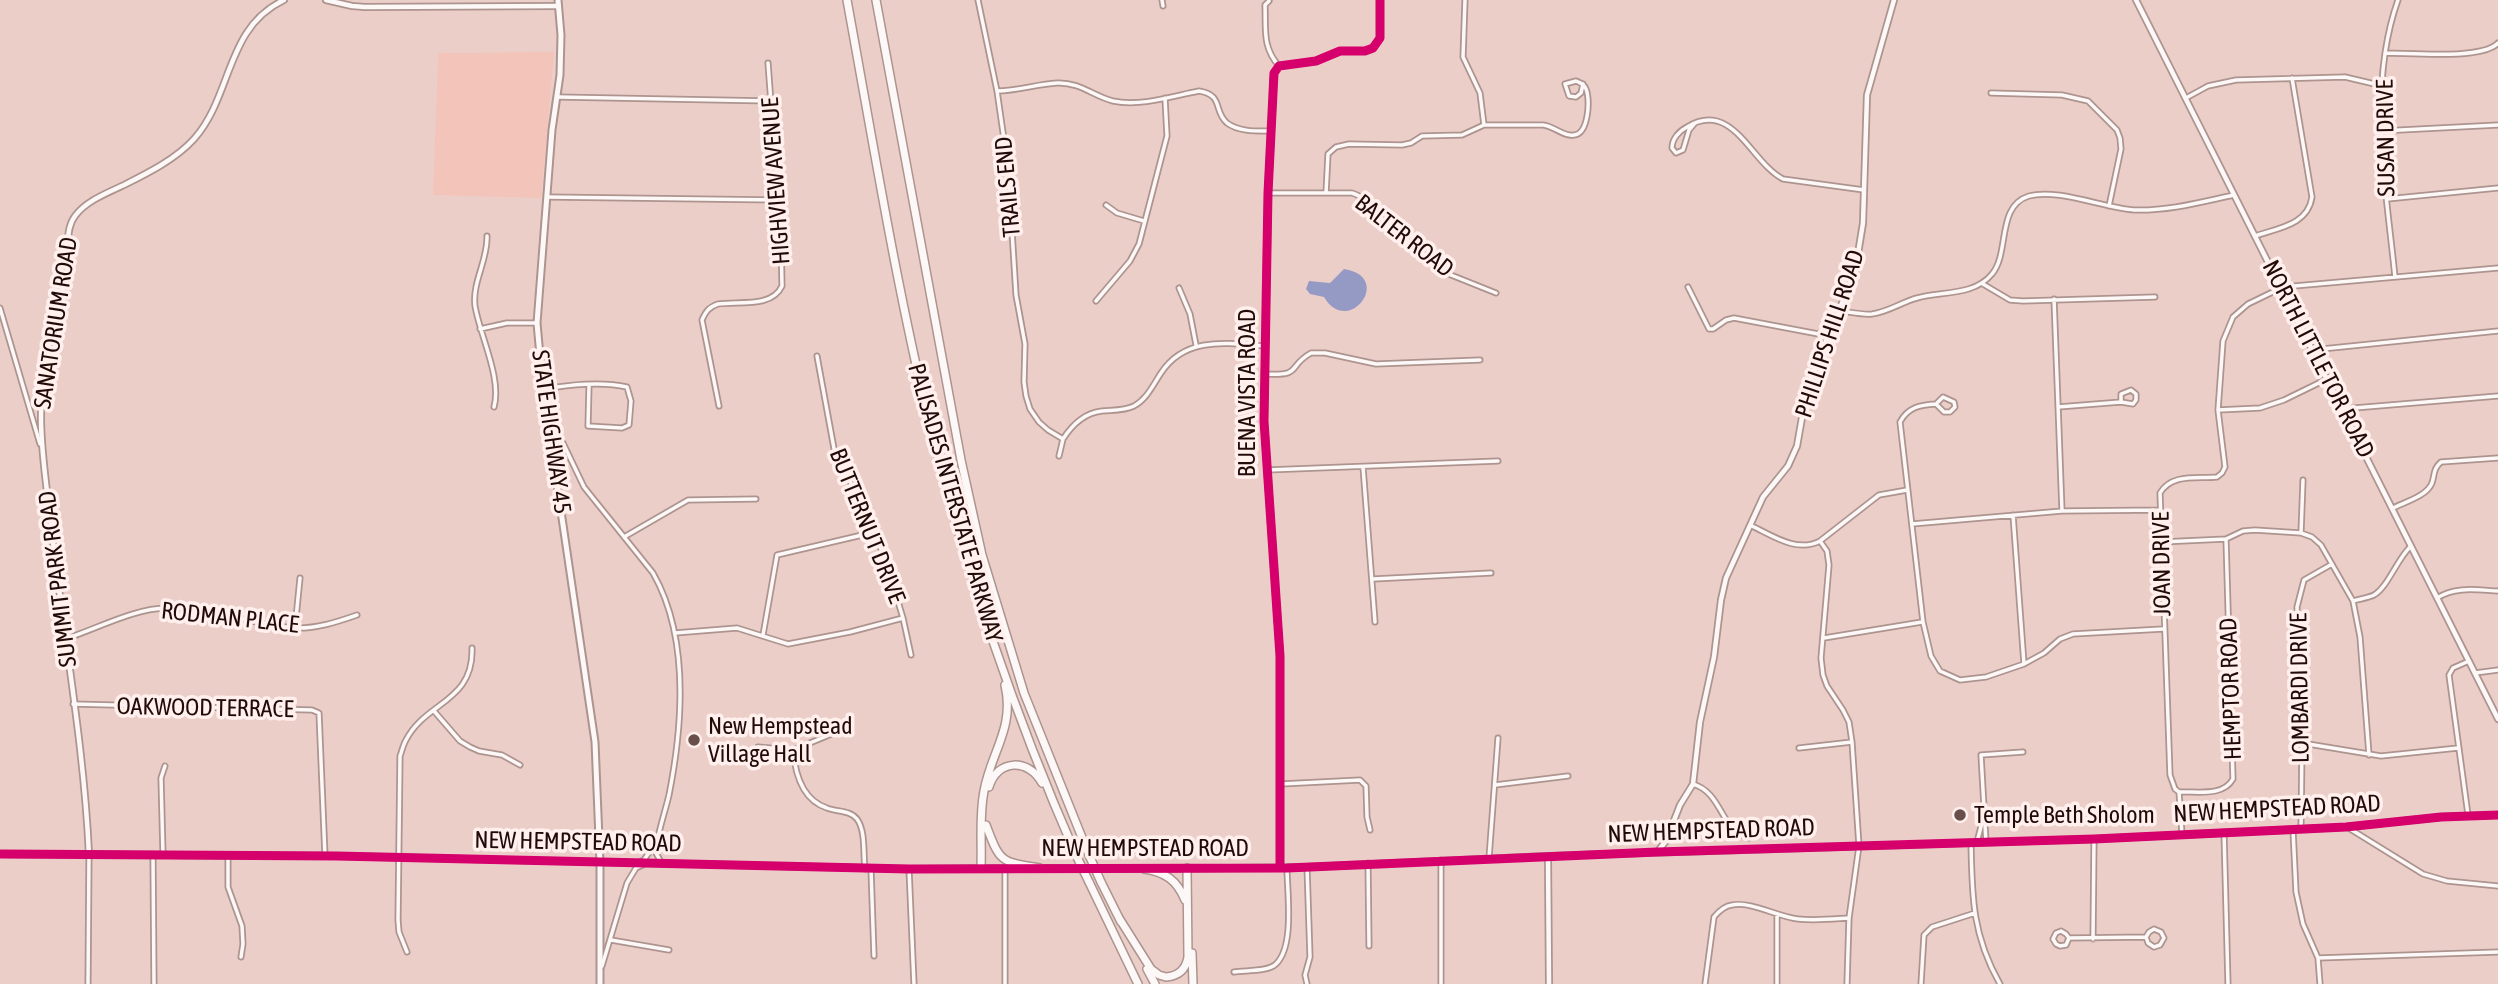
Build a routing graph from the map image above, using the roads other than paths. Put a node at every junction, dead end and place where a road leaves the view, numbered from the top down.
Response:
1 (284, 0) edge
2 (326, 0) edge
3 (847, 0) edge
4 (876, 0) edge
5 (978, 0) edge
6 (1380, 0) edge
7 (1465, 0) edge
8 (1894, 0) edge
9 (2136, 0) edge
10 (2398, 0) edge
11 (1269, 1) edge
12 (558, 3) edge
13 (2498, 43) edge
14 (2386, 53) junction
15 (768, 63) dead end
16 (1279, 66) junction
17 (2292, 78) junction
18 (1583, 84) junction
19 (2383, 86) junction
20 (998, 91) junction
21 (1991, 93) dead end
22 (558, 97) junction
23 (1165, 97) junction
24 (2186, 98) junction
25 (771, 101) junction
26 (1695, 123) junction
27 (1485, 125) junction
28 (2498, 125) edge
29 (1272, 131) junction
30 (2381, 131) junction
31 (2498, 188) edge
32 (1864, 190) junction
33 (1268, 193) junction
34 (1326, 193) junction
35 (2234, 195) junction
36 (547, 197) junction
37 (2387, 199) junction
38 (778, 200) junction
39 (1107, 205) dead end
40 (2109, 206) junction
41 (1144, 222) junction
42 (487, 236) dead end
43 (2255, 236) junction
44 (2498, 268) edge
45 (2395, 277) junction
46 (1983, 284) junction
47 (1688, 287) dead end
48 (2283, 287) junction
49 (1179, 288) dead end
50 (1496, 293) dead end
51 (2155, 297) dead end
52 (2054, 299) junction
53 (1096, 302) dead end
54 (0, 309) edge
55 (1840, 311) junction
56 (537, 323) junction
57 (480, 330) junction
58 (2498, 331) edge
59 (1829, 336) junction
60 (1196, 345) junction
61 (1265, 346) junction
62 (2312, 350) junction
63 (817, 356) dead end
64 (1480, 360) dead end
65 (1265, 374) junction
66 (2327, 379) junction
67 (589, 386) junction
68 (542, 389) junction
69 (2498, 396) edge
70 (2121, 402) junction
71 (1936, 404) junction
72 (719, 406) dead end
73 (494, 407) dead end
74 (2059, 407) junction
75 (2342, 409) junction
76 (2218, 410) junction
77 (1063, 439) junction
78 (550, 440) junction
79 (42, 449) junction
80 (1059, 456) dead end
81 (2498, 458) edge
82 (1498, 461) dead end
83 (1363, 467) junction
84 (1265, 470) junction
85 (2303, 480) dead end
86 (1907, 490) junction
87 (756, 499) dead end
88 (2393, 508) junction
89 (2160, 510) junction
90 (2062, 511) junction
91 (2013, 514) junction
92 (1912, 524) junction
93 (1752, 526) junction
94 (875, 532) junction
95 (2301, 533) junction
96 (624, 537) junction
97 (2226, 539) junction
98 (1820, 541) junction
99 (2161, 542) junction
100 (2411, 546) junction
101 (2332, 564) junction
102 (1491, 573) dead end
103 (300, 579) dead end
104 (1373, 579) junction
105 (2498, 591) edge
106 (2437, 598) junction
107 (2353, 601) junction
108 (357, 615) dead end
109 (904, 618) junction
110 (1375, 622) dead end
111 (1923, 622) junction
112 (295, 628) junction
113 (2164, 629) junction
114 (990, 631) junction
115 (675, 633) junction
116 (763, 635) junction
117 (1824, 638) junction
118 (65, 639) junction
119 (472, 648) dead end
120 (911, 655) dead end
121 (2469, 662) junction
122 (2024, 664) junction
123 (2498, 670) edge
124 (2475, 673) junction
125 (73, 705) junction
126 (434, 711) junction
127 (2498, 719) edge
128 (834, 733) dead end
129 (1498, 738) dead end
130 (1852, 742) junction
131 (2302, 743) junction
132 (758, 747) dead end
133 (1799, 748) dead end
134 (2458, 748) junction
135 (793, 750) junction
136 (2023, 752) dead end
137 (2369, 755) junction
138 (520, 765) dead end
139 (165, 766) dead end
140 (1568, 776) dead end
141 (1279, 784) junction
142 (1693, 784) junction
143 (1495, 785) junction
144 (2179, 792) junction
145 (1985, 813) junction
146 (2468, 815) junction
147 (2498, 815) edge
148 (986, 825) junction
149 (2346, 827) junction
150 (2301, 829) junction
151 (2293, 830) junction
152 (1370, 831) dead end
153 (2224, 832) junction
154 (2182, 834) junction
155 (1749, 838) dead end
156 (2094, 839) junction
157 (657, 840) junction
158 (1974, 842) junction
159 (1986, 842) junction
160 (1071, 843) junction
161 (1859, 846) junction
162 (1657, 852) junction
163 (0, 855) edge
164 (89, 855) junction
165 (153, 856) junction
166 (163, 856) junction
167 (325, 856) junction
168 (1548, 856) junction
169 (228, 857) junction
170 (399, 857) junction
171 (1489, 858) junction
172 (1441, 860) junction
173 (600, 863) junction
174 (635, 863) junction
175 (647, 863) junction
176 (662, 863) junction
177 (1368, 863) junction
178 (1040, 867) junction
179 (1307, 867) junction
180 (983, 868) junction
181 (1005, 868) junction
182 (1189, 868) junction
183 (1280, 868) junction
184 (1287, 868) junction
185 (868, 869) junction
186 (909, 869) junction
187 (1144, 869) junction
188 (2498, 886) edge
189 (1187, 907) junction
190 (1975, 913) junction
191 (1777, 916) junction
192 (1119, 918) junction
193 (1849, 918) junction
194 (2146, 937) junction
195 (2068, 938) junction
196 (2093, 939) junction
197 (611, 940) junction
198 (1369, 946) dead end
199 (669, 950) dead end
200 (407, 951) dead end
201 (2498, 952) edge
202 (874, 956) dead end
203 (241, 957) dead end
204 (2318, 957) junction
205 (600, 971) junction
206 (1234, 972) dead end
207 (88, 984) edge
208 (154, 984) edge
209 (600, 984) edge
210 (914, 984) edge
211 (1005, 984) edge
212 (1138, 984) edge
213 (1155, 984) edge
214 (1193, 984) edge
215 (1307, 984) edge
216 (1441, 984) edge
217 (1549, 984) edge
218 (1705, 984) edge
219 (1777, 984) edge
220 (1847, 984) edge
221 (1921, 984) edge
222 (2000, 984) edge
223 (2228, 984) edge
224 (2320, 984) edge

1 - 79 street, SANATORIUM ROAD
2 - 12 street
3 - 114 highway, PALISADES INTERSTATE PARKWAY
4 - 192 highway, PALISADES INTERSTATE PARKWAY, bridge
5 - 20 street, TRAILS END
6 - 16 street
7 - 27 street
8 - 32 street, PHILLIPS HILL ROAD
9 - 24 street, NORTH LITTLE TOR ROAD
10 - 14 street, SUSAN DRIVE
11 - 16 street
12 - 22 main road, STATE HIGHWAY 45
13 - 14 street
14 - 19 street, SUSAN DRIVE
15 - 25 street, HIGHVIEW AVENUE
16 - 29 street, BUENA VISTA ROAD
17 - 19 street
17 - 24 street
17 - 43 street
18 - 18 street
18 - 27 street
19 - 30 street, SUSAN DRIVE
20 - 23 street
20 - 77 street, TRAILS END
21 - 40 street
22 - 25 street
22 - 36 main road, STATE HIGHWAY 45
23 - 29 street
23 - 41 street
24 - 35 street, NORTH LITTLE TOR ROAD
25 - 38 street, HIGHVIEW AVENUE
26 - 26 street
26 - 32 street
27 - 34 street
28 - 30 street
29 - 33 street, BUENA VISTA ROAD
30 - 37 street, SUSAN DRIVE
31 - 37 street
32 - 55 street, PHILLIPS HILL ROAD
33 - 34 street, BALTER ROAD
33 - 61 street, BUENA VISTA ROAD
34 - 50 street, BALTER ROAD
35 - 40 street
35 - 43 street, NORTH LITTLE TOR ROAD
36 - 38 street
36 - 56 main road, STATE HIGHWAY 45
37 - 45 street, SUSAN DRIVE
38 - 72 street, HIGHVIEW AVENUE
39 - 41 street
40 - 46 street
41 - 53 street
42 - 57 street
43 - 48 street, NORTH LITTLE TOR ROAD
44 - 45 street
45 - 48 street
46 - 52 street
46 - 55 street
47 - 59 street
48 - 62 street, NORTH LITTLE TOR ROAD
48 - 76 street, JOAN DRIVE
49 - 60 street
51 - 52 street
52 - 74 street
54 - 79 street, SUMMIT PARK ROAD
55 - 59 street, PHILLIPS HILL ROAD
56 - 57 street
56 - 68 main road, STATE HIGHWAY 45
57 - 73 street
58 - 62 street
59 - 93 street, PHILLIPS HILL ROAD
60 - 61 street
60 - 77 street
61 - 65 street, BUENA VISTA ROAD
62 - 66 street, NORTH LITTLE TOR ROAD
63 - 94 street, BUTTERNUT DRIVE
64 - 65 street
65 - 84 street, BUENA VISTA ROAD
66 - 75 street, NORTH LITTLE TOR ROAD
66 - 76 street
67 - 67 street
67 - 68 street
68 - 78 main road, STATE HIGHWAY 45
69 - 75 street
70 - 70 street
70 - 74 street
71 - 71 street
71 - 86 street
74 - 90 street
75 - 88 street, NORTH LITTLE TOR ROAD
76 - 89 street, JOAN DRIVE
77 - 80 street
78 - 96 street
78 - 173 main road, STATE HIGHWAY 45
79 - 118 street, SUMMIT PARK ROAD
81 - 88 street
82 - 83 street
83 - 84 street
83 - 104 street
84 - 141 street, BUENA VISTA ROAD
85 - 95 street
86 - 92 street
86 - 98 street
87 - 96 street
88 - 100 street, NORTH LITTLE TOR ROAD
89 - 90 street
89 - 99 street, JOAN DRIVE
90 - 91 street
91 - 92 street
91 - 122 street
92 - 111 street
93 - 98 street
93 - 142 street, PHILLIPS HILL ROAD
94 - 109 street, BUTTERNUT DRIVE
94 - 116 street
95 - 97 street
95 - 101 street
96 - 115 street
97 - 99 street
97 - 144 street, HEMPTOR ROAD
98 - 117 street
99 - 113 street, JOAN DRIVE
100 - 106 street, NORTH LITTLE TOR ROAD
100 - 107 street
101 - 107 street
101 - 131 street, LOMBARDI DRIVE
102 - 104 street
103 - 112 street
104 - 110 street
105 - 106 street
106 - 121 street, NORTH LITTLE TOR ROAD
107 - 137 street
108 - 112 street, RODMAN PLACE
109 - 116 street
109 - 120 street, BUTTERNUT DRIVE
111 - 117 street
111 - 122 street
112 - 118 street, RODMAN PLACE
113 - 122 street
113 - 144 street, JOAN DRIVE
114 - 160 highway, PALISADES INTERSTATE PARKWAY
114 - 180 highway
115 - 116 street
115 - 157 street
117 - 130 street
118 - 125 street, SUMMIT PARK ROAD
119 - 126 street
121 - 124 street, NORTH LITTLE TOR ROAD
121 - 134 street
123 - 124 street
124 - 127 street, NORTH LITTLE TOR ROAD
125 - 164 street, SUMMIT PARK ROAD
125 - 167 street, OAKWOOD TERRACE
126 - 138 street
126 - 170 street
128 - 135 street
129 - 143 street
130 - 133 street
130 - 161 street
131 - 137 street
131 - 150 street, LOMBARDI DRIVE
132 - 135 street
134 - 137 street
134 - 146 street
135 - 185 street
136 - 145 street
139 - 166 street
140 - 143 street
141 - 152 street
141 - 183 street, BUENA VISTA ROAD
142 - 155 street
142 - 162 street, PHILLIPS HILL ROAD
143 - 171 street
144 - 154 street, JOAN DRIVE
145 - 158 street
145 - 159 street
146 - 147 street, NEW HEMPSTEAD ROAD
146 - 149 street, NEW HEMPSTEAD ROAD
148 - 160 highway
148 - 178 highway
148 - 180 highway
149 - 150 street, NEW HEMPSTEAD ROAD
149 - 188 street
150 - 151 street, NEW HEMPSTEAD ROAD
151 - 153 street, NEW HEMPSTEAD ROAD
151 - 204 street
153 - 154 street, NEW HEMPSTEAD ROAD
153 - 223 street
154 - 156 street, NEW HEMPSTEAD ROAD
156 - 159 street, NEW HEMPSTEAD ROAD
156 - 196 street
157 - 174 street
157 - 176 street
158 - 159 street, NEW HEMPSTEAD ROAD
158 - 161 street, NEW HEMPSTEAD ROAD
158 - 190 street
160 - 212 highway, PALISADES INTERSTATE PARKWAY, bridge
161 - 162 street, NEW HEMPSTEAD ROAD
161 - 193 street
162 - 168 street, NEW HEMPSTEAD ROAD
163 - 164 street, NEW HEMPSTEAD ROAD
164 - 165 street, NEW HEMPSTEAD ROAD
164 - 207 street
165 - 166 street, NEW HEMPSTEAD ROAD
165 - 208 street
166 - 169 street, NEW HEMPSTEAD ROAD
167 - 169 street, NEW HEMPSTEAD ROAD
167 - 170 street, NEW HEMPSTEAD ROAD
168 - 171 street, NEW HEMPSTEAD ROAD
168 - 217 street
169 - 203 street
170 - 173 street, NEW HEMPSTEAD ROAD
170 - 200 street
171 - 172 street, NEW HEMPSTEAD ROAD
172 - 177 street, NEW HEMPSTEAD ROAD
172 - 216 street
173 - 174 street, NEW HEMPSTEAD ROAD
173 - 205 main road, STATE HIGHWAY 45
174 - 175 street, NEW HEMPSTEAD ROAD
175 - 176 street, NEW HEMPSTEAD ROAD
175 - 197 street
176 - 185 street, NEW HEMPSTEAD ROAD
177 - 179 street, NEW HEMPSTEAD ROAD
177 - 198 street
178 - 181 street, NEW HEMPSTEAD ROAD
178 - 187 street, NEW HEMPSTEAD ROAD
179 - 184 street, NEW HEMPSTEAD ROAD
179 - 215 street
180 - 181 street, NEW HEMPSTEAD ROAD
180 - 186 street, NEW HEMPSTEAD ROAD
181 - 211 street
182 - 183 street, NEW HEMPSTEAD ROAD
182 - 187 street, NEW HEMPSTEAD ROAD
182 - 189 highway
182 - 214 highway
183 - 184 street, NEW HEMPSTEAD ROAD
184 - 206 street
185 - 186 street, NEW HEMPSTEAD ROAD
185 - 202 street
186 - 210 street
187 - 189 highway
189 - 192 highway
190 - 221 street
190 - 222 street
191 - 193 street
191 - 218 street
191 - 219 street
192 - 213 highway, PALISADES INTERSTATE PARKWAY
193 - 220 street
194 - 194 street
194 - 196 street
195 - 195 street
195 - 196 street
197 - 199 street
197 - 205 street
201 - 204 street
204 - 224 street
205 - 209 main road, STATE HIGHWAY 45

